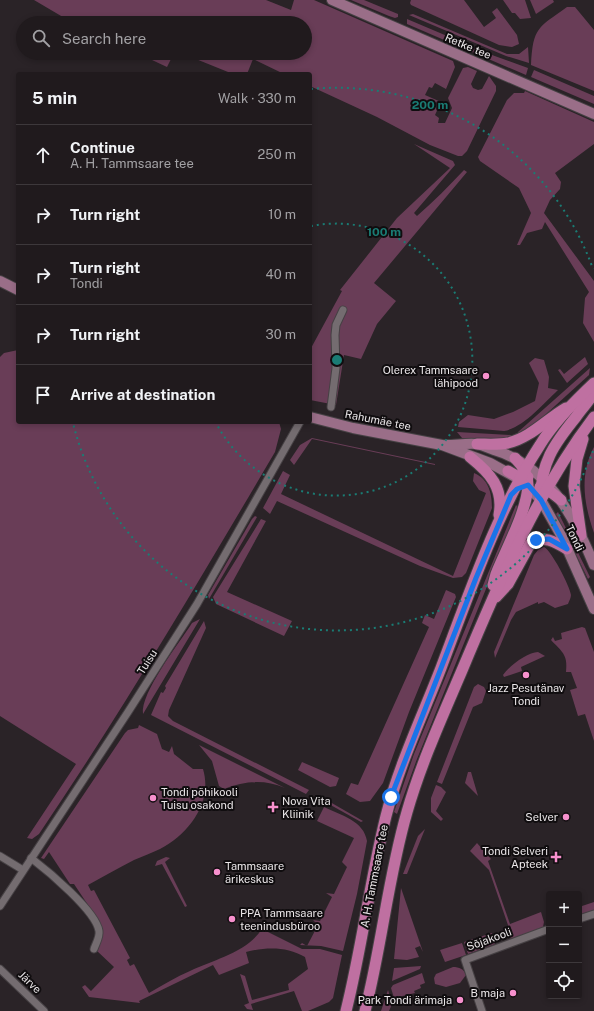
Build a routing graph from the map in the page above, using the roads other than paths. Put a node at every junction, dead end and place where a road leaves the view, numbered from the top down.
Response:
1 (332, 0) edge
2 (594, 114) edge
3 (0, 281) edge
4 (16, 289) edge
5 (343, 310) dead end
6 (594, 384) edge
7 (594, 392) edge
8 (572, 405) junction
9 (331, 407) dead end
10 (312, 418) edge
11 (592, 420) edge
12 (299, 424) edge
13 (477, 444) junction
14 (442, 445) junction
15 (470, 457) junction
16 (515, 458) joint
17 (508, 471) joint
18 (524, 475) junction
19 (544, 488) junction
20 (561, 500) joint
21 (497, 528) junction
22 (581, 535) junction
23 (567, 549) junction
24 (594, 565) edge
25 (489, 605) junction
26 (594, 609) edge
27 (0, 856) edge
28 (31, 858) junction
29 (23, 870) junction
30 (0, 906) edge
31 (594, 914) edge
32 (582, 918) edge
33 (546, 930) edge
34 (94, 949) dead end
35 (0, 969) edge
36 (44, 1011) edge
37 (346, 1011) edge
38 (365, 1011) edge
39 (482, 1011) edge

1 - 2 street, Retke tee
3 - 4 street
5 - 9 street
6 - 8 main road
7 - 19 main road, A. H. Tammsaare tee
8 - 13 main road
8 - 18 main road
10 - 14 street, Rahumäe tee
11 - 19 main road
11 - 22 main road
12 - 28 street, Tuisu
13 - 14 street, Rahumäe tee
13 - 16 street, Rahumäe tee
14 - 15 street, Rahumäe tee
15 - 17 street, Rahumäe tee
15 - 21 main road
16 - 18 main road
17 - 18 main road
18 - 19 main road
18 - 19 street, Tondi
18 - 21 main road, A. H. Tammsaare tee
18 - 25 main road
19 - 20 main road
19 - 23 street, Tondi
19 - 25 main road, A. H. Tammsaare tee
20 - 22 street, Tondi
21 - 37 main road, A. H. Tammsaare tee
22 - 24 street, Tondi
23 - 25 main road
23 - 26 street, Tondi
25 - 38 main road, A. H. Tammsaare tee
27 - 29 street
28 - 29 street, Tuisu
28 - 34 street
29 - 30 street, Tuisu
31 - 32 street
33 - 39 street, Sõjakooli
35 - 36 street, Järve

